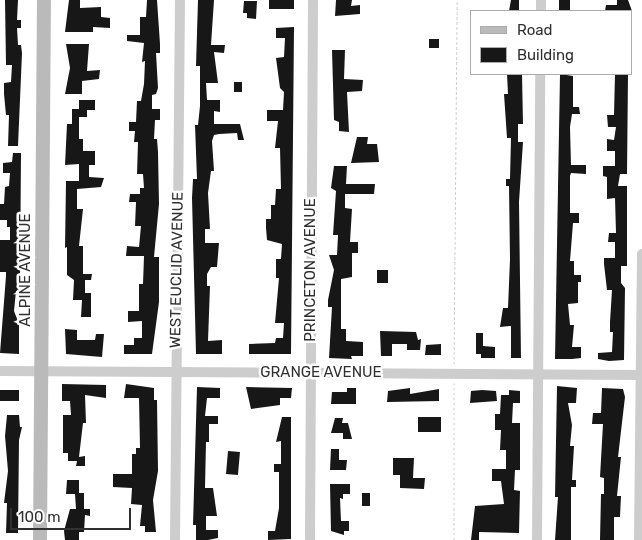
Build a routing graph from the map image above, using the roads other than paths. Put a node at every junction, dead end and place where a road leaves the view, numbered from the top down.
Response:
1 (44, 0) edge
2 (180, 0) edge
3 (313, 0) edge
4 (540, 75) edge
5 (642, 254) edge
6 (0, 371) edge
7 (41, 371) junction
8 (176, 372) junction
9 (311, 373) junction
10 (538, 374) junction
11 (642, 376) edge
12 (40, 540) edge
13 (175, 540) edge
14 (310, 540) edge
15 (537, 540) edge
16 (639, 540) edge

1 - 7 street, ALPINE AVENUE
2 - 8 street, WEST EUCLID AVENUE
3 - 9 street, PRINCETON AVENUE
4 - 10 street
5 - 11 street
6 - 7 street, GRANGE AVENUE
7 - 8 street, GRANGE AVENUE
7 - 12 street, ALPINE AVENUE
8 - 9 street, GRANGE AVENUE
8 - 13 street, WEST EUCLID AVENUE
9 - 10 street, GRANGE AVENUE
9 - 14 street, PRINCETON AVENUE
10 - 11 street, GRANGE AVENUE
10 - 15 street
11 - 16 street

